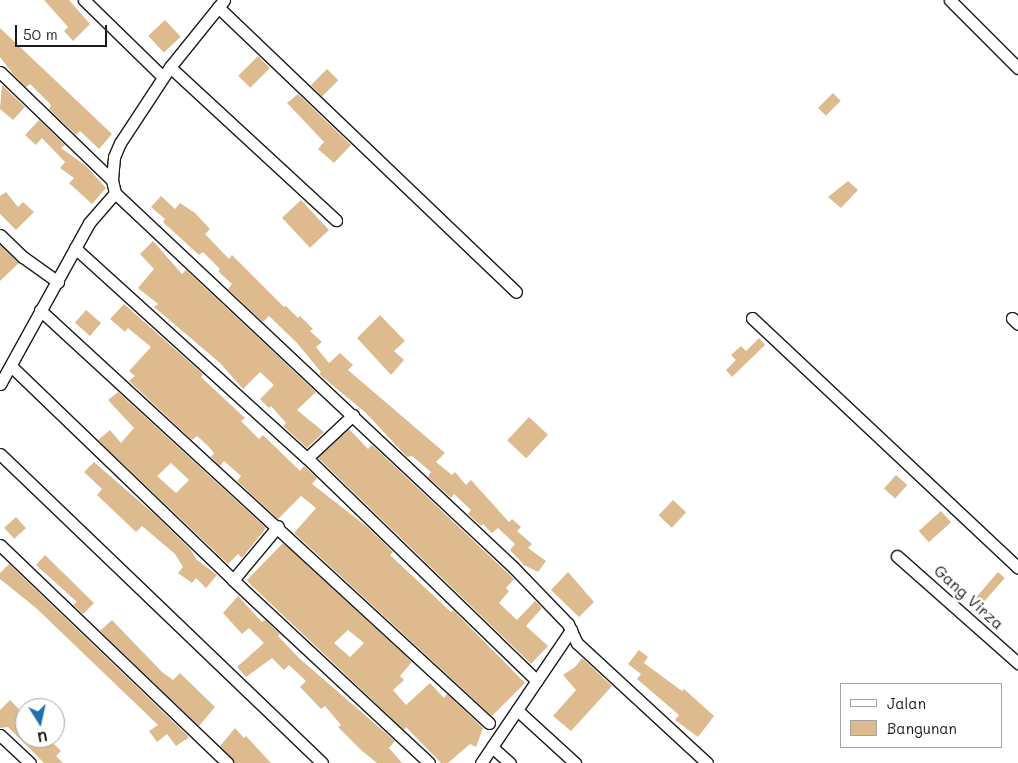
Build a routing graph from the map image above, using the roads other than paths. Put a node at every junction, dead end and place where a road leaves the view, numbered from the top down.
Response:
1 (84, 0) edge
2 (950, 0) edge
3 (221, 3) edge
4 (1018, 68) edge
5 (0, 72) edge
6 (166, 72) junction
7 (112, 180) junction
8 (115, 194) junction
9 (336, 220) dead end
10 (0, 234) edge
11 (76, 248) junction
12 (58, 282) junction
13 (516, 292) dead end
14 (40, 310) junction
15 (752, 318) dead end
16 (12, 367) junction
17 (0, 384) edge
18 (353, 415) junction
19 (0, 454) edge
20 (307, 458) junction
21 (278, 526) junction
22 (0, 545) edge
23 (898, 556) dead end
24 (1018, 568) edge
25 (233, 580) junction
26 (571, 630) junction
27 (1018, 663) edge
28 (537, 681) junction
29 (517, 710) junction
30 (489, 723) dead end
31 (0, 735) edge
32 (492, 747) junction
33 (30, 763) edge
34 (227, 763) edge
35 (322, 763) edge
36 (429, 763) edge
37 (481, 763) edge
38 (510, 763) edge
39 (576, 763) edge
40 (707, 763) edge

1 - 6 street
2 - 4 street
3 - 6 street
3 - 13 street
5 - 7 street
6 - 7 street
6 - 9 street
7 - 8 street
8 - 11 street
8 - 18 street
10 - 12 street
11 - 12 street
11 - 20 street
12 - 14 street
14 - 16 street
14 - 21 street
15 - 24 street
16 - 17 street
16 - 25 street
18 - 20 street
18 - 26 street
19 - 35 street
20 - 28 street
21 - 25 street
21 - 30 street
22 - 34 street
23 - 27 street, Gang Virza
25 - 36 street
26 - 28 street
26 - 40 street
28 - 29 street
29 - 32 street
29 - 39 street
31 - 33 street
32 - 37 street
32 - 38 street

